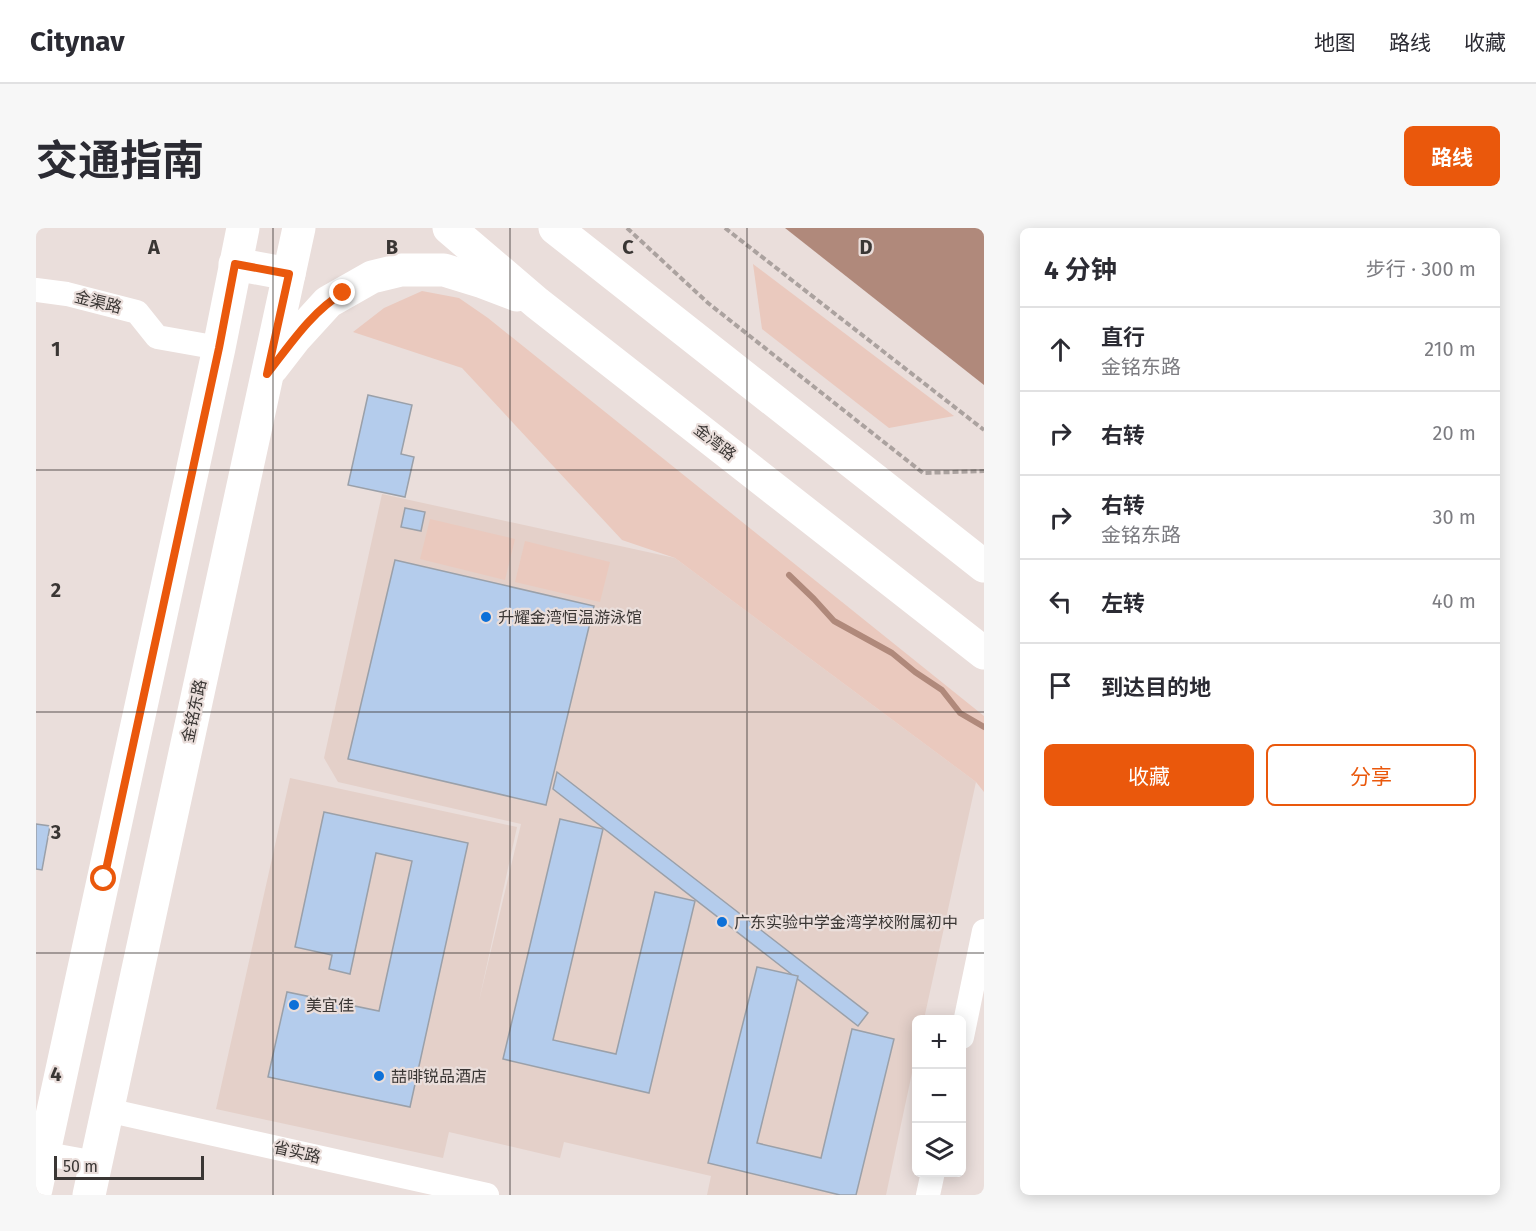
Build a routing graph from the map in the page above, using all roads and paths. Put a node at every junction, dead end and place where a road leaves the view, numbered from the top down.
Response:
1 (299, 228) edge
2 (449, 228) edge
3 (555, 228) edge
4 (627, 228) edge
5 (725, 228) edge
6 (239, 240) edge
7 (289, 274) junction
8 (36, 290) edge
9 (537, 303) junction
10 (219, 348) junction
11 (267, 374) junction
12 (984, 430) edge
13 (984, 471) edge
14 (984, 566) edge
15 (984, 653) edge
16 (984, 931) edge
17 (966, 1018) edge
18 (69, 1041) junction
19 (120, 1052) junction
20 (107, 1110) junction
21 (40, 1153) edge
22 (96, 1163) junction
23 (932, 1177) edge
24 (36, 1189) edge
25 (89, 1195) edge
26 (487, 1195) edge
27 (928, 1195) edge

1 - 7 main road, 金铭东路
2 - 9 main road, 金湾路
3 - 14 main road
4 - 13 path
5 - 12 path
6 - 7 main road
6 - 10 main road
7 - 11 main road, 金铭东路
8 - 10 street, 金渠路
9 - 11 main road
9 - 15 main road, 金湾路
10 - 18 main road
11 - 19 main road, 金铭东路
16 - 17 street
18 - 19 main road
18 - 21 main road
19 - 20 main road, 金铭东路
20 - 22 main road, 金铭东路
20 - 26 street, 省实路
21 - 22 street
21 - 24 main road
22 - 25 main road, 金铭东路
23 - 27 street

